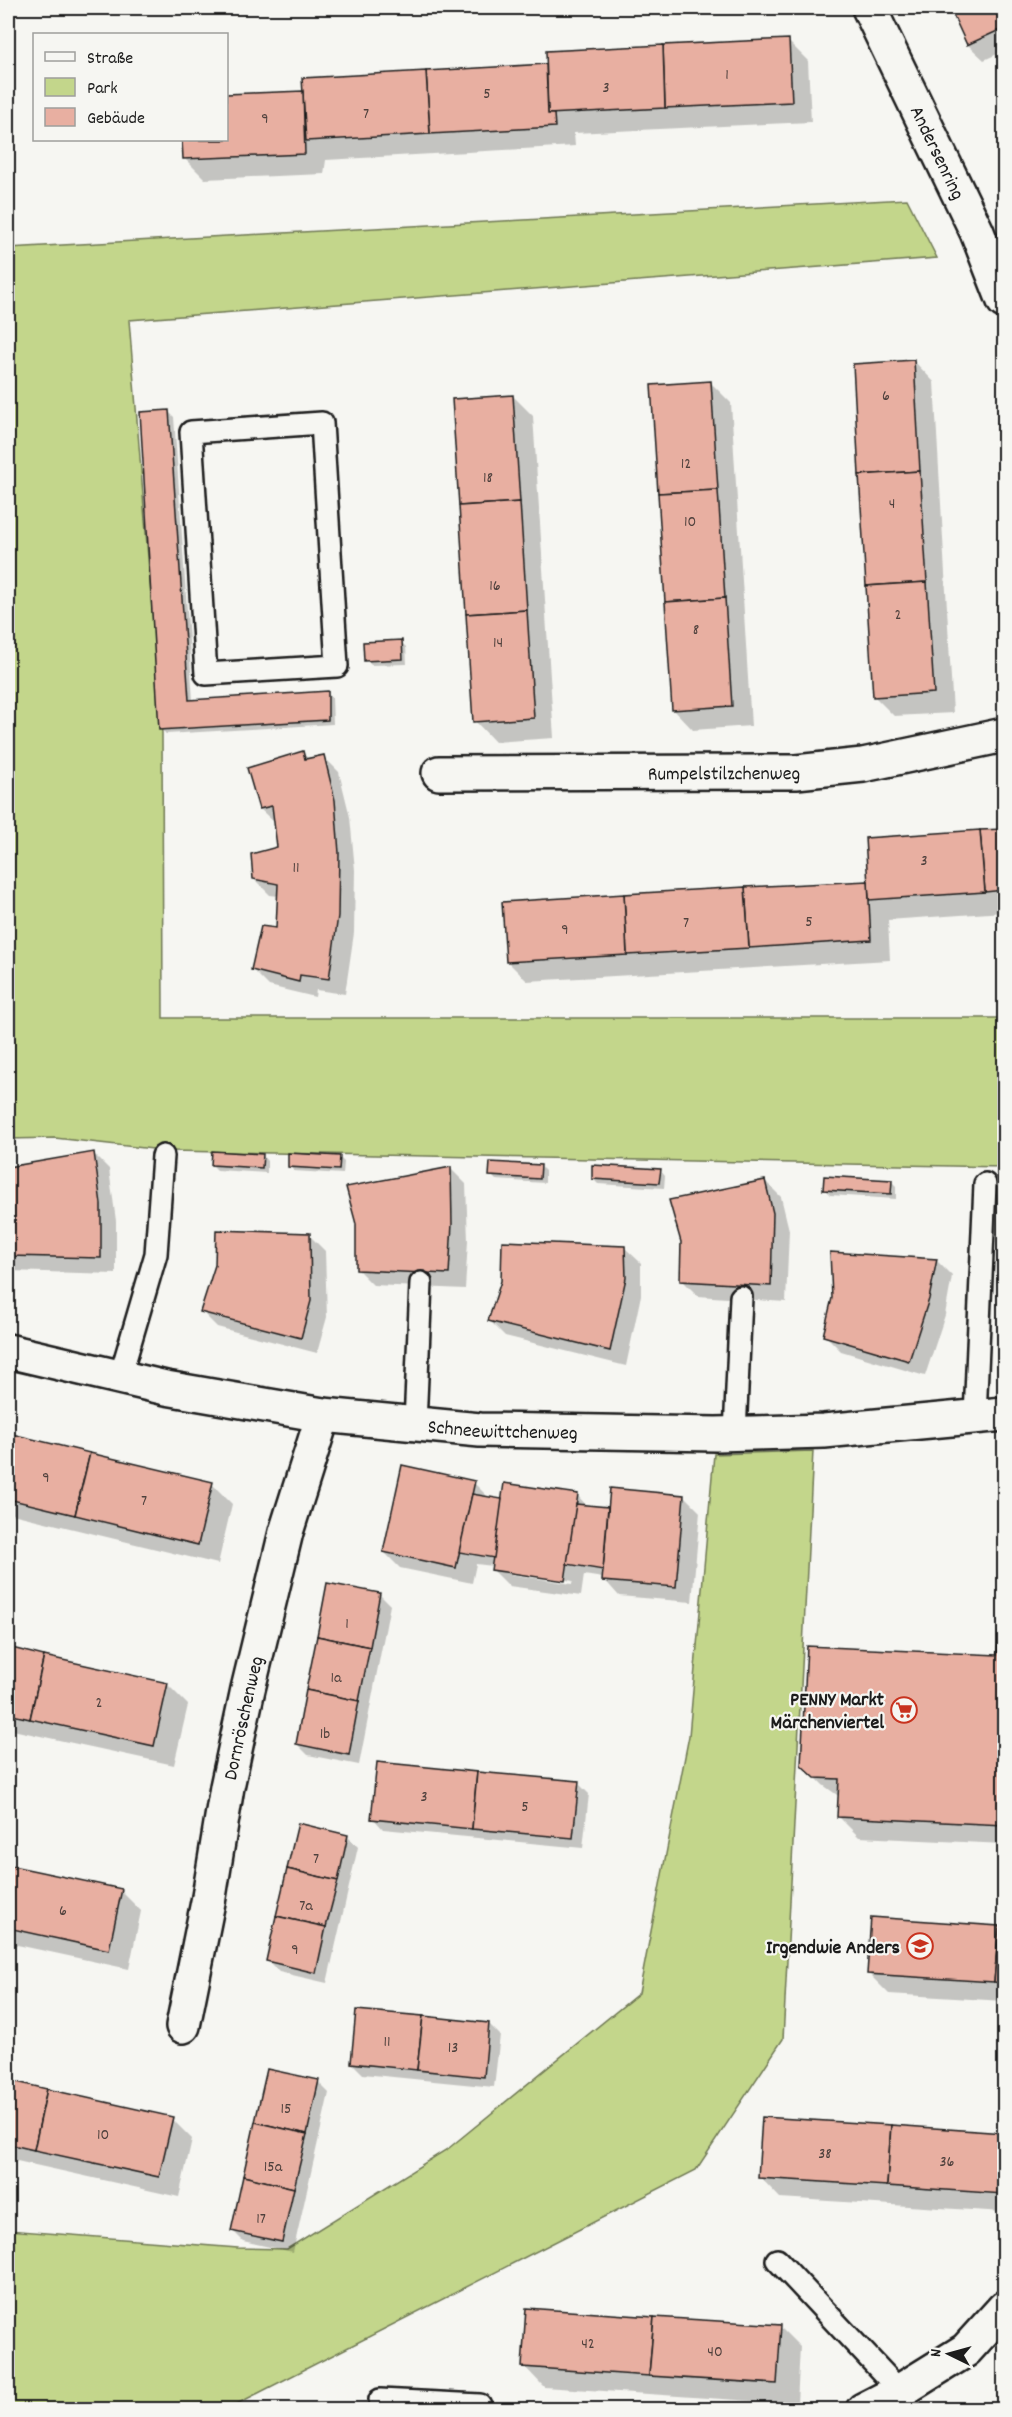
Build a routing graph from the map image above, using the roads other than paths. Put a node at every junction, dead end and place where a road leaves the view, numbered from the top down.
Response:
1 (869, 8) edge
2 (1005, 301) edge
3 (206, 674) joint
4 (1005, 735) edge
5 (439, 773) dead end
6 (164, 1156) dead end
7 (985, 1184) dead end
8 (421, 1283) dead end
9 (741, 1297) dead end
10 (8, 1351) edge
11 (120, 1377) junction
12 (323, 1415) junction
13 (990, 1415) edge
14 (415, 1424) junction
15 (735, 1434) junction
16 (183, 2026) dead end
17 (777, 2260) dead end
18 (1005, 2308) edge
19 (900, 2391) junction
20 (380, 2400) dead end
21 (482, 2409) edge
22 (863, 2409) edge

1 - 2 street, Andersenring
3 - 3 lane
4 - 5 street, Rumpelstilzchenweg
6 - 11 lane
7 - 13 lane
8 - 14 lane
9 - 15 lane
10 - 11 street, Schneewittchenweg
11 - 12 street, Schneewittchenweg
12 - 14 street, Schneewittchenweg
12 - 16 street, Dornröschenweg
13 - 15 street, Schneewittchenweg
14 - 15 street, Schneewittchenweg
17 - 19 lane
18 - 19 street
19 - 22 street
20 - 21 lane

